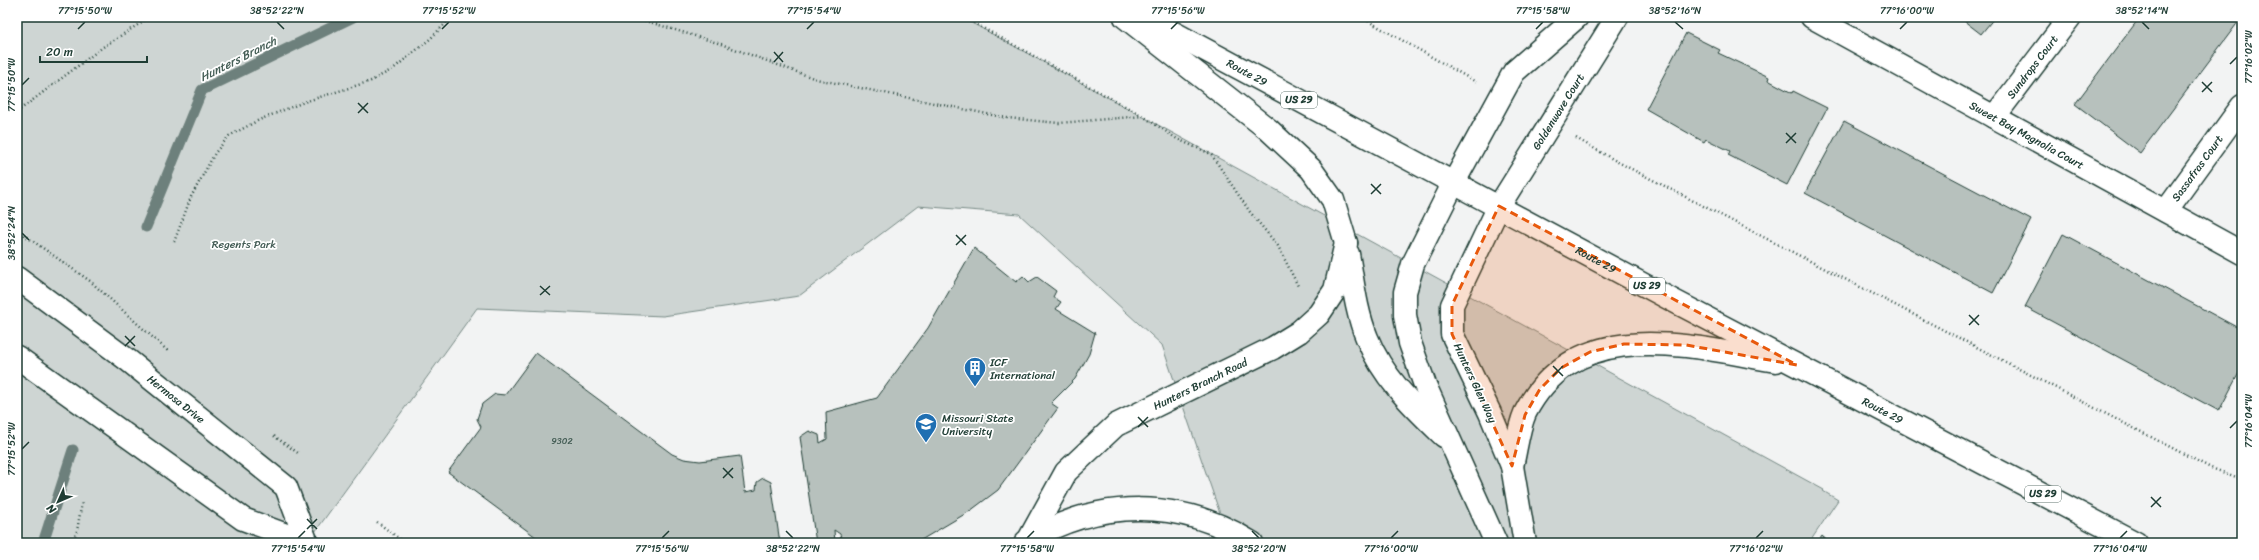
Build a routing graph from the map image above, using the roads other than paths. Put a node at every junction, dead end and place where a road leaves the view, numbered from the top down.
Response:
1 (1125, 17) edge
2 (1144, 17) edge
3 (1576, 17) edge
4 (1617, 17) edge
5 (1812, 17) edge
6 (2070, 17) edge
7 (2242, 106) edge
8 (1994, 117) junction
9 (1454, 182) junction
10 (1499, 206) junction
11 (2166, 211) junction
12 (1346, 243) junction
13 (2242, 253) edge
14 (17, 278) edge
15 (17, 357) edge
16 (1797, 365) junction
17 (1453, 445) junction
18 (1512, 466) junction
19 (1486, 533) edge
20 (1027, 542) edge
21 (307, 543) edge
22 (1252, 543) edge
23 (1496, 543) edge
24 (1525, 543) edge
25 (2136, 543) edge

1 - 12 street
2 - 9 street, Route 29 / US 29
3 - 9 street
4 - 10 street, Goldenwave Court
5 - 8 street, Sweet Bay Magnolia Court
6 - 8 street, Sundrops Court
7 - 11 street, Sassafras Court
8 - 11 street, Sweet Bay Magnolia Court
9 - 10 street, Route 29 / US 29
9 - 17 street
10 - 16 street, Route 29 / US 29
10 - 18 street, Hunters Glen Way
11 - 13 street, Sweet Bay Magnolia Court
12 - 17 street
12 - 20 street, Hunters Branch Road
14 - 21 street, Hermosa Drive
15 - 21 street, Hermosa Drive
16 - 18 street
16 - 25 street, Route 29 / US 29
17 - 19 street
18 - 24 street, Hunters Glen Way
19 - 23 street
20 - 22 street, Hunters Branch Road

